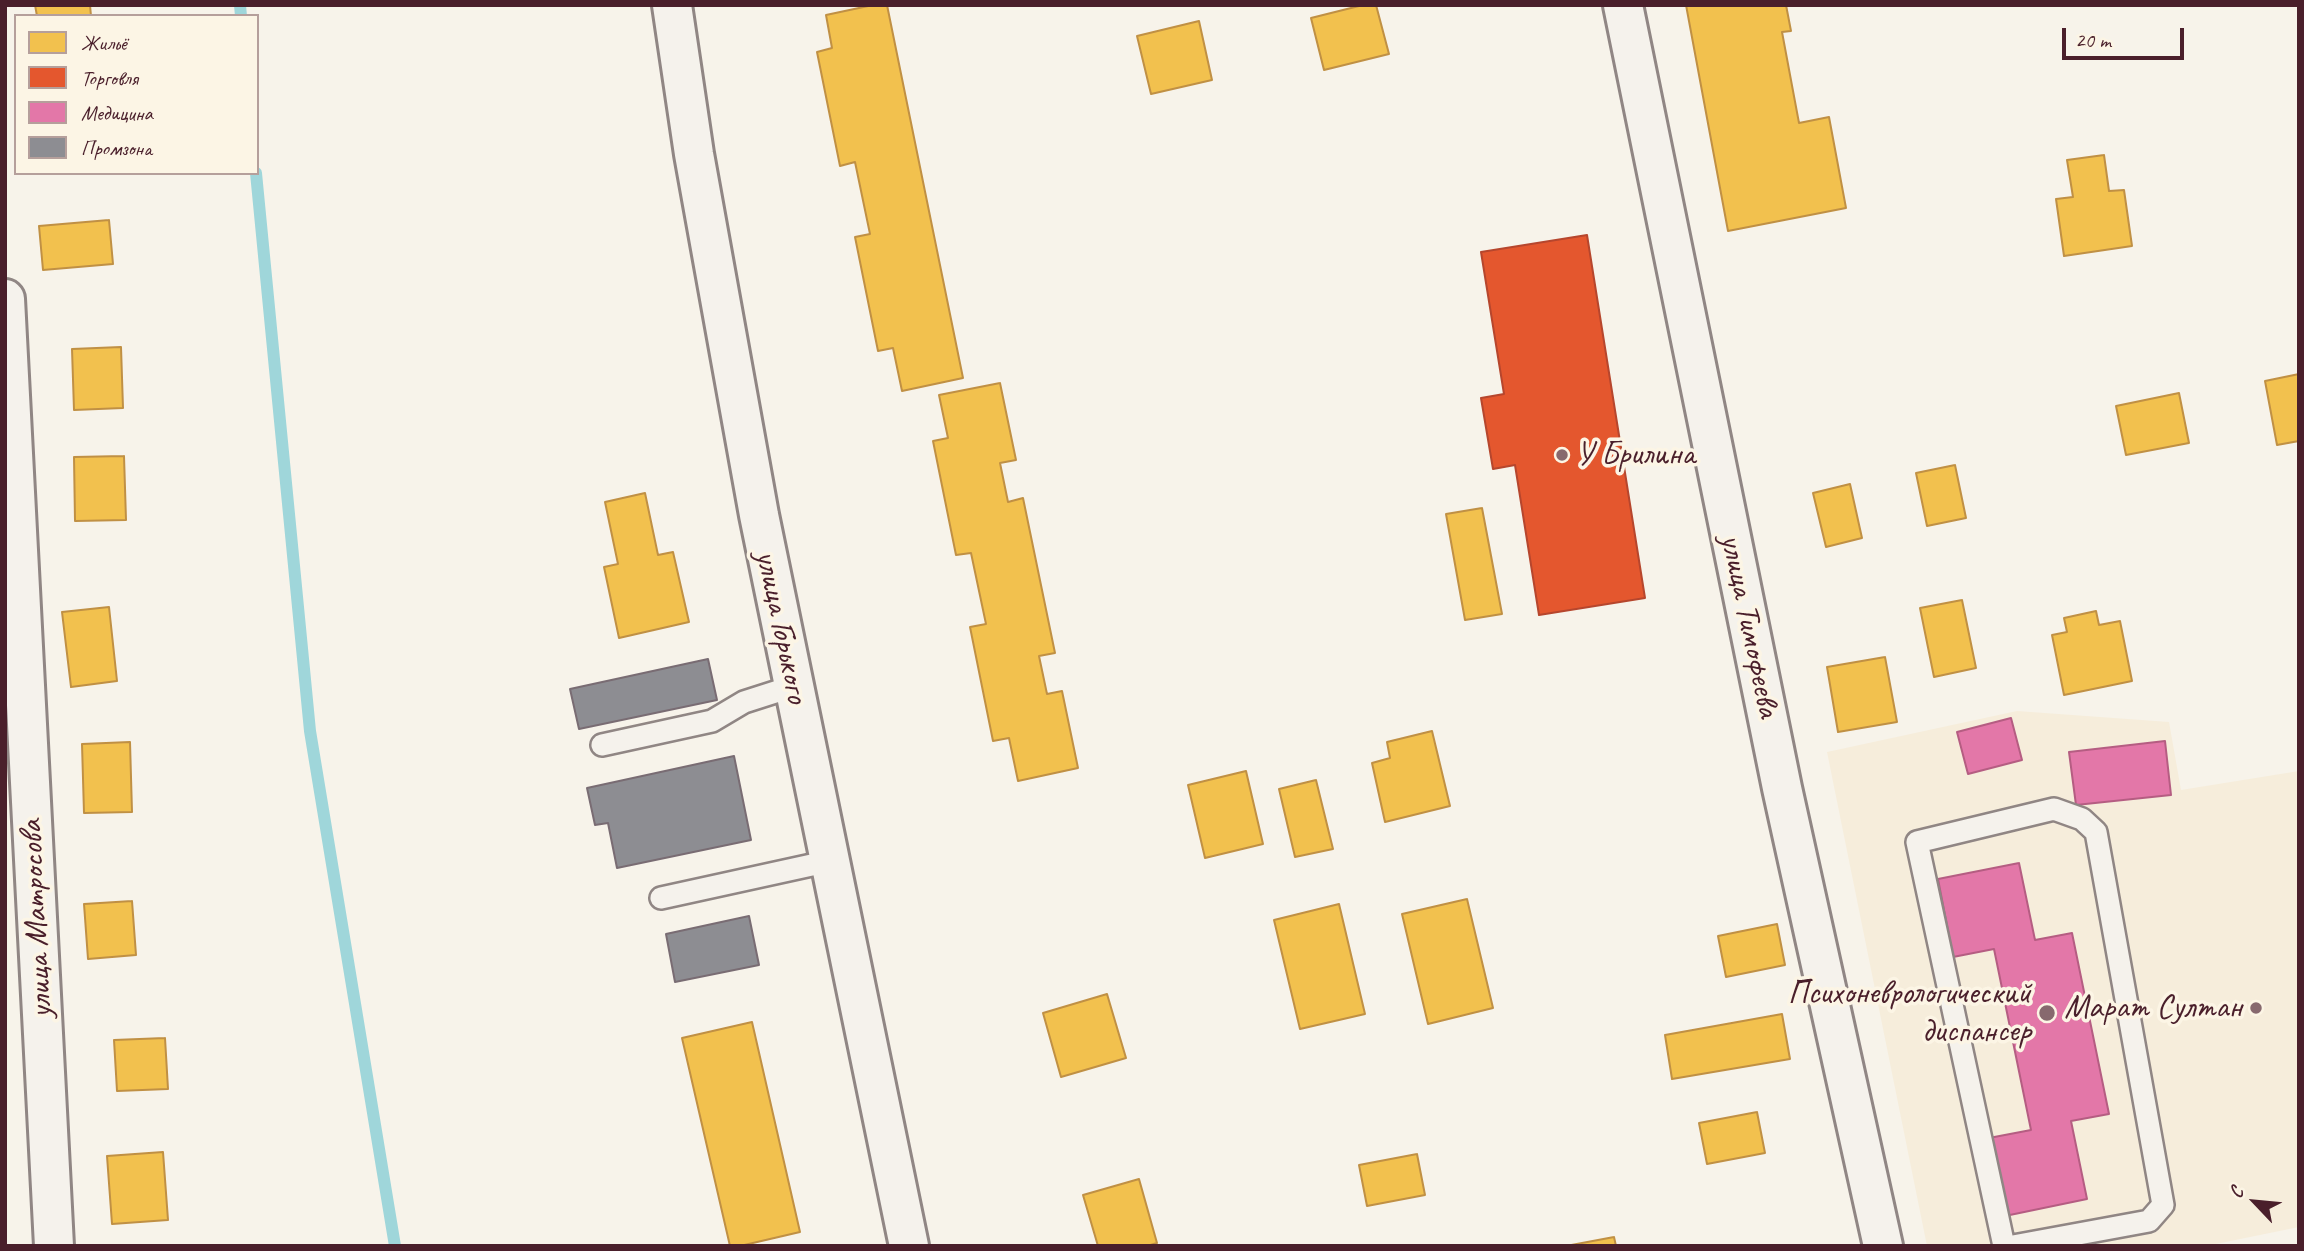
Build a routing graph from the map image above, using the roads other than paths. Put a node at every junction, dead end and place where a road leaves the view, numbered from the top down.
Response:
1 (672, 5) edge
2 (1623, 5) edge
3 (5, 299) edge
4 (794, 686) junction
5 (602, 745) dead end
6 (830, 861) junction
7 (661, 898) dead end
8 (54, 1246) edge
9 (909, 1246) edge
10 (1883, 1246) edge
11 (2004, 1246) edge
12 (2013, 1246) edge

1 - 4 street, улица Горького
2 - 10 street, улица Тимофеева
3 - 8 street, улица Матросова
4 - 5 lane
4 - 6 street, улица Горького
6 - 7 lane
6 - 9 street, улица Горького
11 - 12 lane

